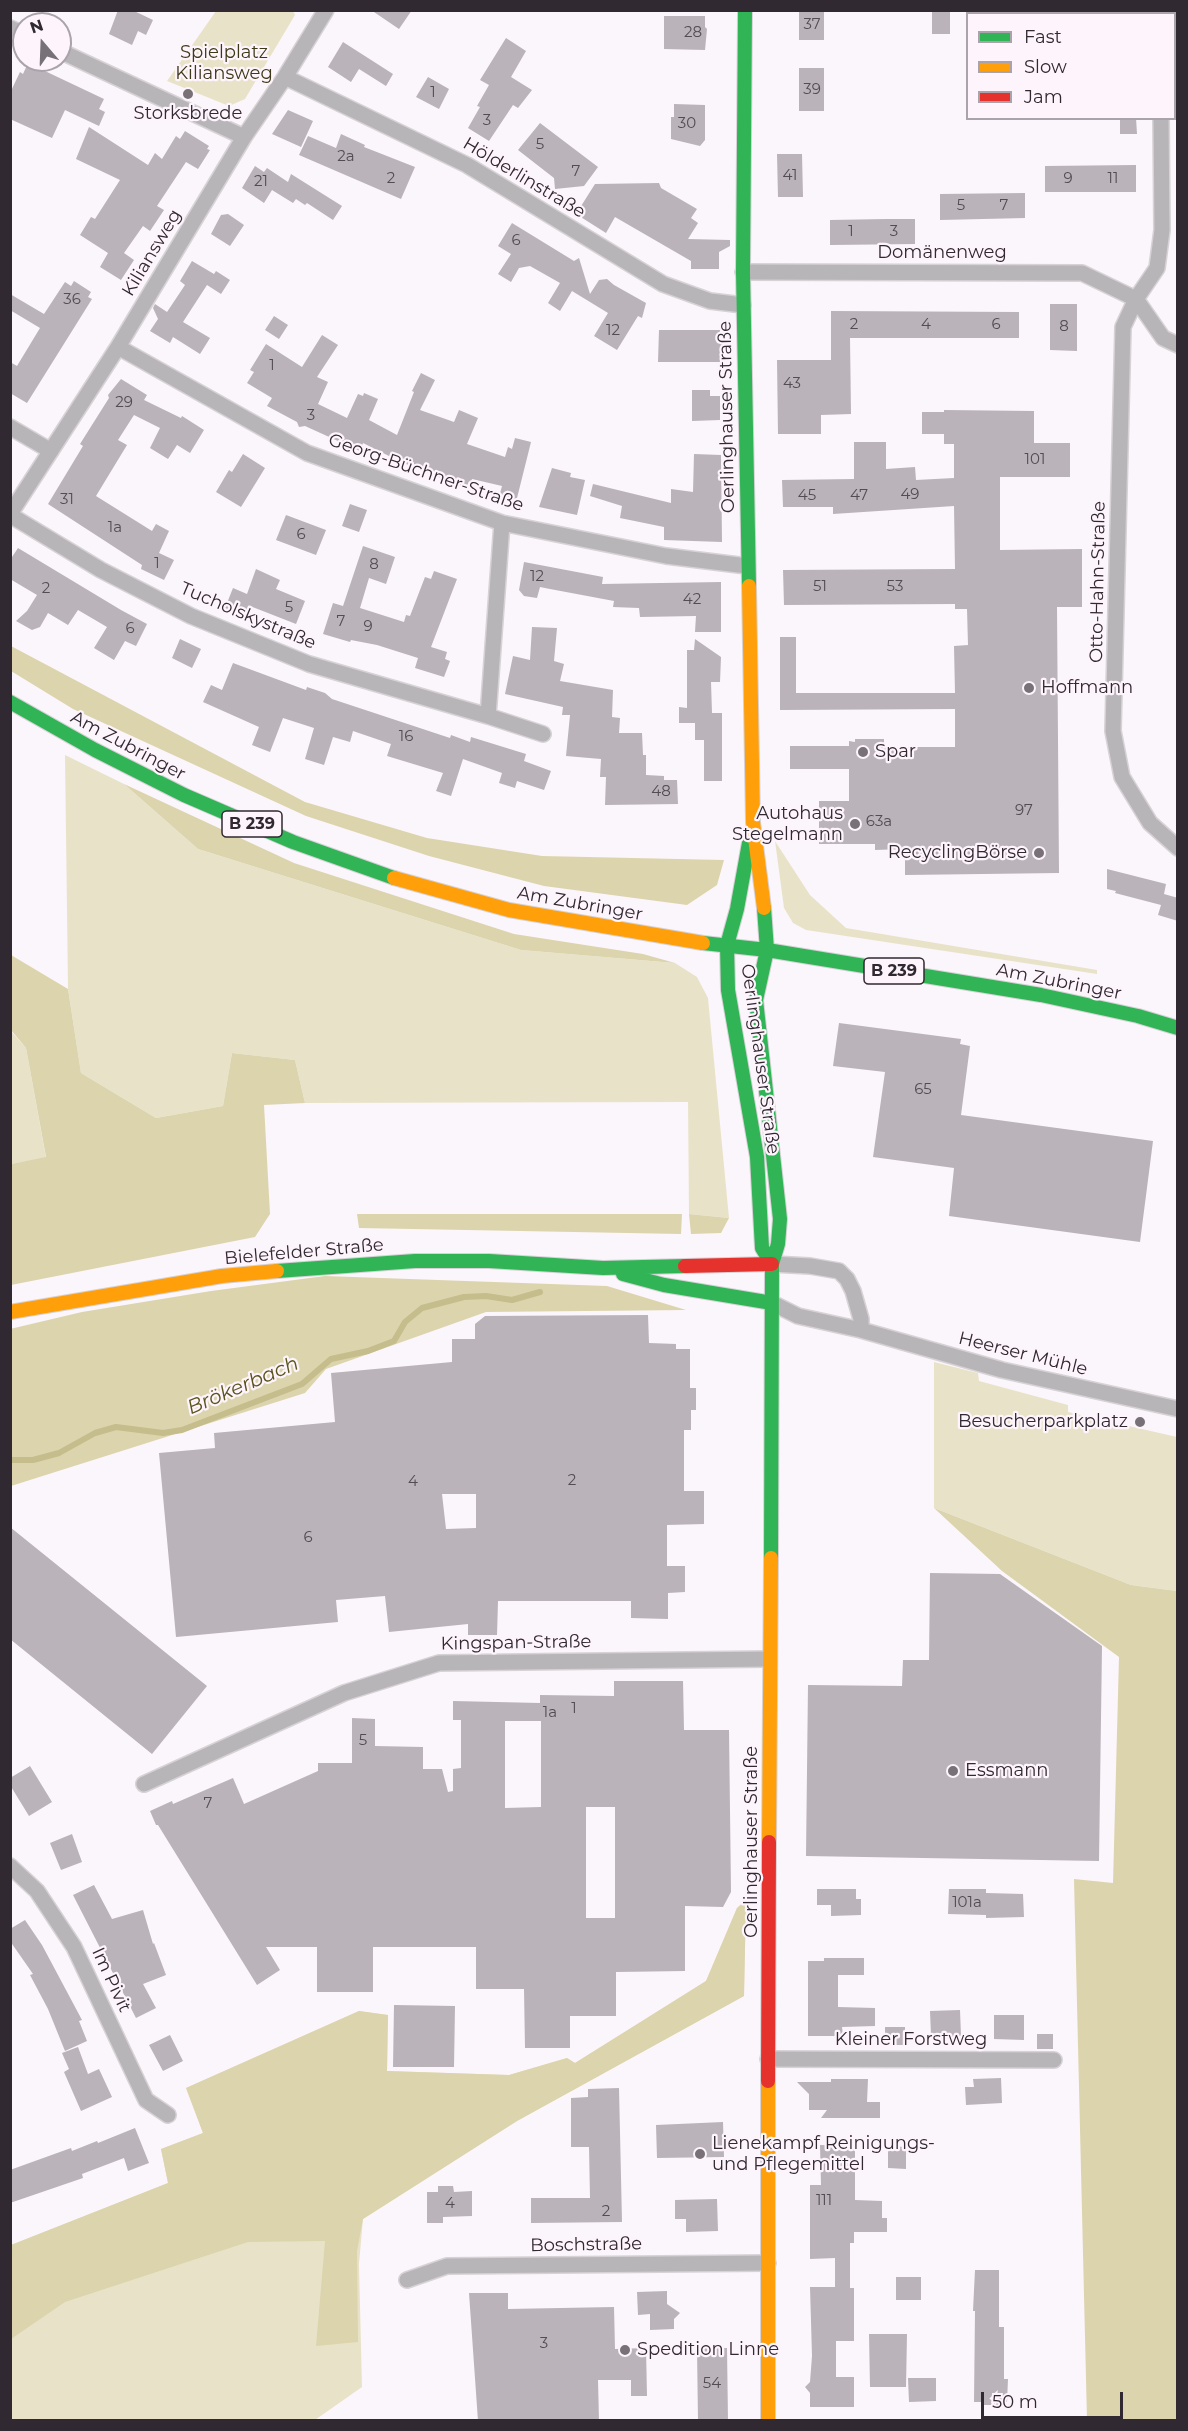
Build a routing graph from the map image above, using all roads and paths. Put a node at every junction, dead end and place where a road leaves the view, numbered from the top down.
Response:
1 (745, 10) edge
2 (325, 11) edge
3 (72, 57) edge
4 (285, 77) junction
5 (1161, 120) edge
6 (244, 137) junction
7 (743, 272) junction
8 (1136, 299) junction
9 (744, 304) junction
10 (1178, 345) edge
11 (118, 347) junction
12 (10, 427) edge
13 (51, 451) junction
14 (10, 514) edge
15 (502, 523) junction
16 (747, 566) junction
17 (10, 702) edge
18 (488, 716) junction
19 (543, 734) dead end
20 (753, 822) junction
21 (1178, 848) edge
22 (727, 945) junction
23 (767, 950) junction
24 (1178, 1028) edge
25 (772, 1264) junction
26 (603, 1268) junction
27 (772, 1304) junction
28 (10, 1312) edge
29 (861, 1330) junction
30 (1178, 1409) edge
31 (769, 1659) junction
32 (144, 1784) dead end
33 (10, 1866) edge
34 (768, 2059) junction
35 (1054, 2060) dead end
36 (168, 2115) dead end
37 (768, 2263) junction
38 (407, 2280) dead end
39 (768, 2421) edge

1 - 7 main road, Oerlinghauser Straße
2 - 4 street, Kiliansweg
3 - 6 street
4 - 6 street, Kiliansweg
4 - 9 street, Hölderlinstraße
5 - 8 street, Otto-Hahn-Straße
6 - 11 street, Kiliansweg
7 - 8 street, Domänenweg
7 - 9 main road, Oerlinghauser Straße
8 - 10 street
8 - 21 street, Otto-Hahn-Straße
9 - 16 main road, Oerlinghauser Straße
11 - 13 street, Kiliansweg
11 - 15 street, Georg-Büchner-Straße
12 - 13 street
13 - 14 street, Kiliansweg
14 - 18 street, Tucholskystraße
15 - 16 street, Georg-Büchner-Straße
15 - 18 street
16 - 20 main road, Oerlinghauser Straße
17 - 22 main road, Am Zubringer / B 239
18 - 19 street, Tucholskystraße
20 - 22 main road, Oerlinghauser Straße
20 - 23 main road, Oerlinghauser Straße
22 - 23 main road, Am Zubringer / B 239
22 - 25 main road, Oerlinghauser Straße
23 - 24 main road, Am Zubringer / B 239
23 - 25 main road, Oerlinghauser Straße
25 - 26 main road, Bielefelder Straße
25 - 27 main road, Oerlinghauser Straße
25 - 29 street
26 - 27 main road, Bielefelder Straße
26 - 28 main road, Bielefelder Straße
27 - 29 street, Heerser Mühle
27 - 31 main road, Oerlinghauser Straße
29 - 30 street, Heerser Mühle
31 - 32 street, Kingspan-Straße
31 - 34 main road, Oerlinghauser Straße
33 - 36 street, Im Pivit
34 - 35 street, Kleiner Forstweg
34 - 37 main road, Oerlinghauser Straße
37 - 38 street, Boschstraße
37 - 39 main road, Oerlinghauser Straße

